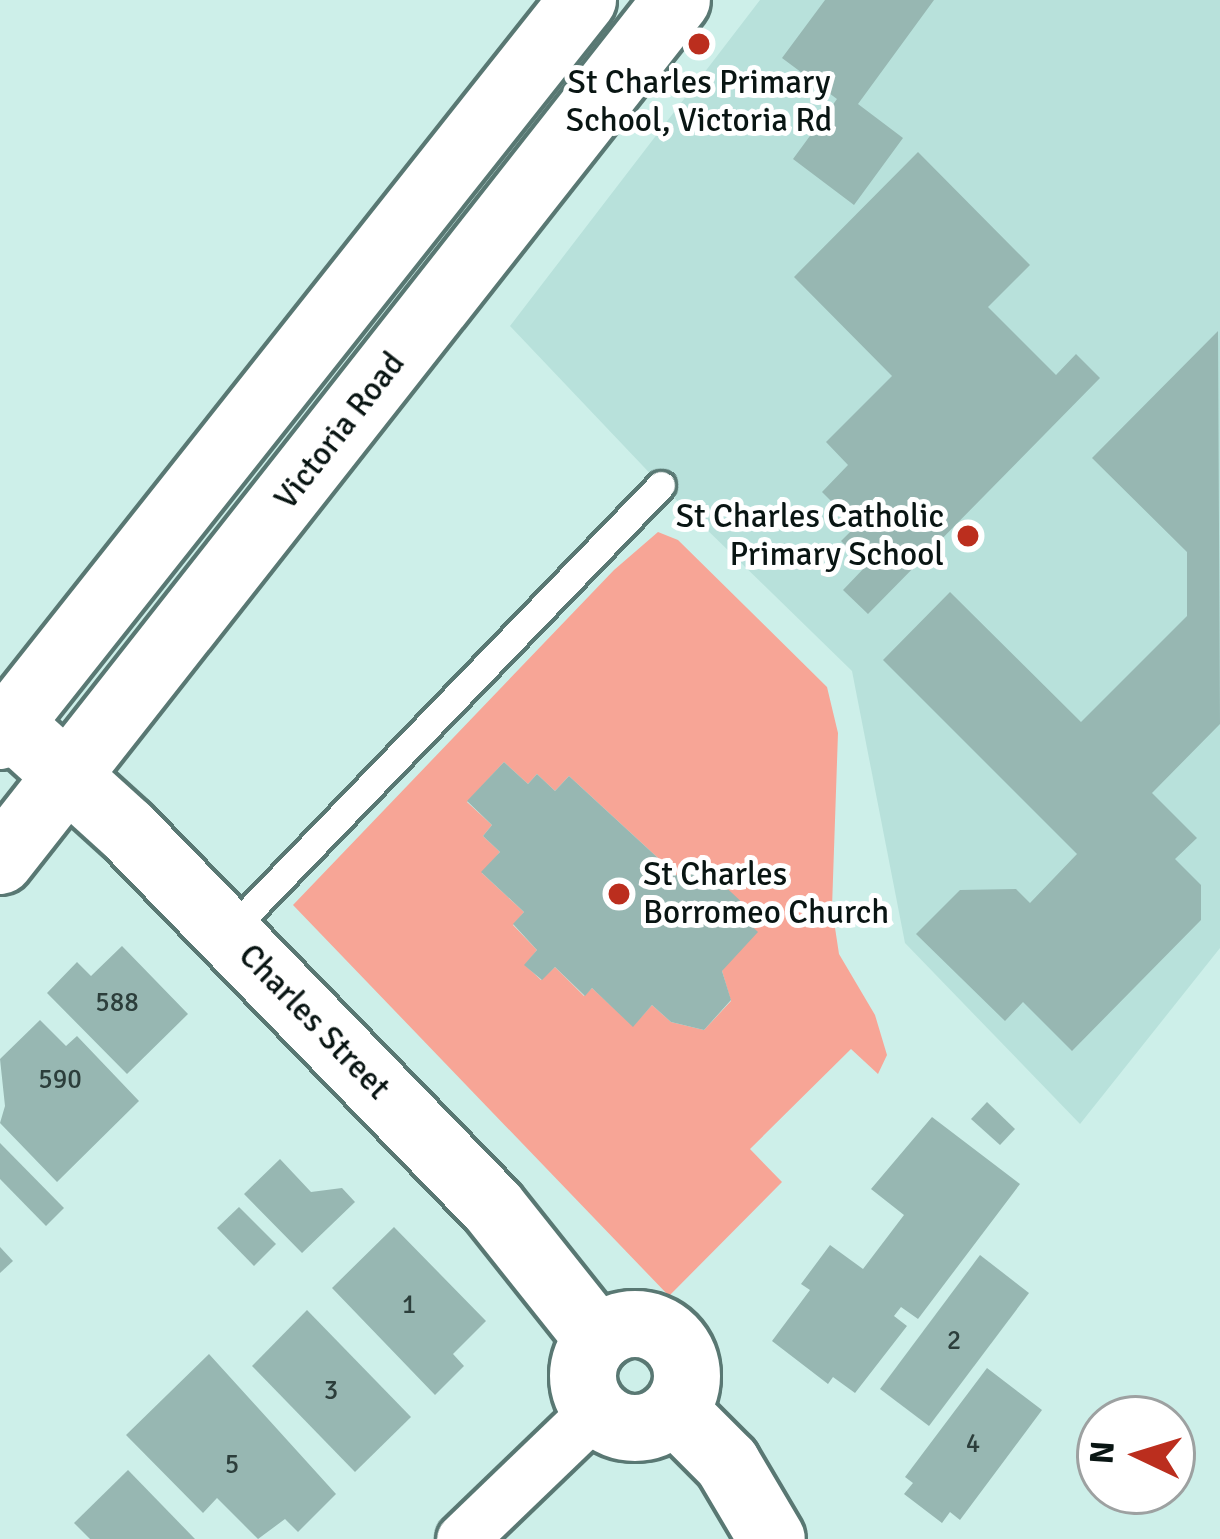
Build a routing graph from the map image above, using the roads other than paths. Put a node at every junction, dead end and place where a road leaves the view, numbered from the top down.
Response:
1 (584, 0) edge
2 (677, 0) edge
3 (661, 485) dead end
4 (5, 730) edge
5 (68, 777) junction
6 (0, 861) edge
7 (228, 933) junction
8 (598, 1339) junction
9 (596, 1410) junction
10 (675, 1411) junction
11 (462, 1539) edge
12 (772, 1539) edge

1 - 4 main road
2 - 5 main road, Victoria Road
3 - 7 lane
4 - 5 main road, Charles Street
5 - 6 main road, Victoria Road
5 - 7 main road, Charles Street
7 - 8 main road, Charles Street
8 - 9 main road
8 - 10 main road
9 - 10 main road
9 - 11 street
10 - 12 main road

